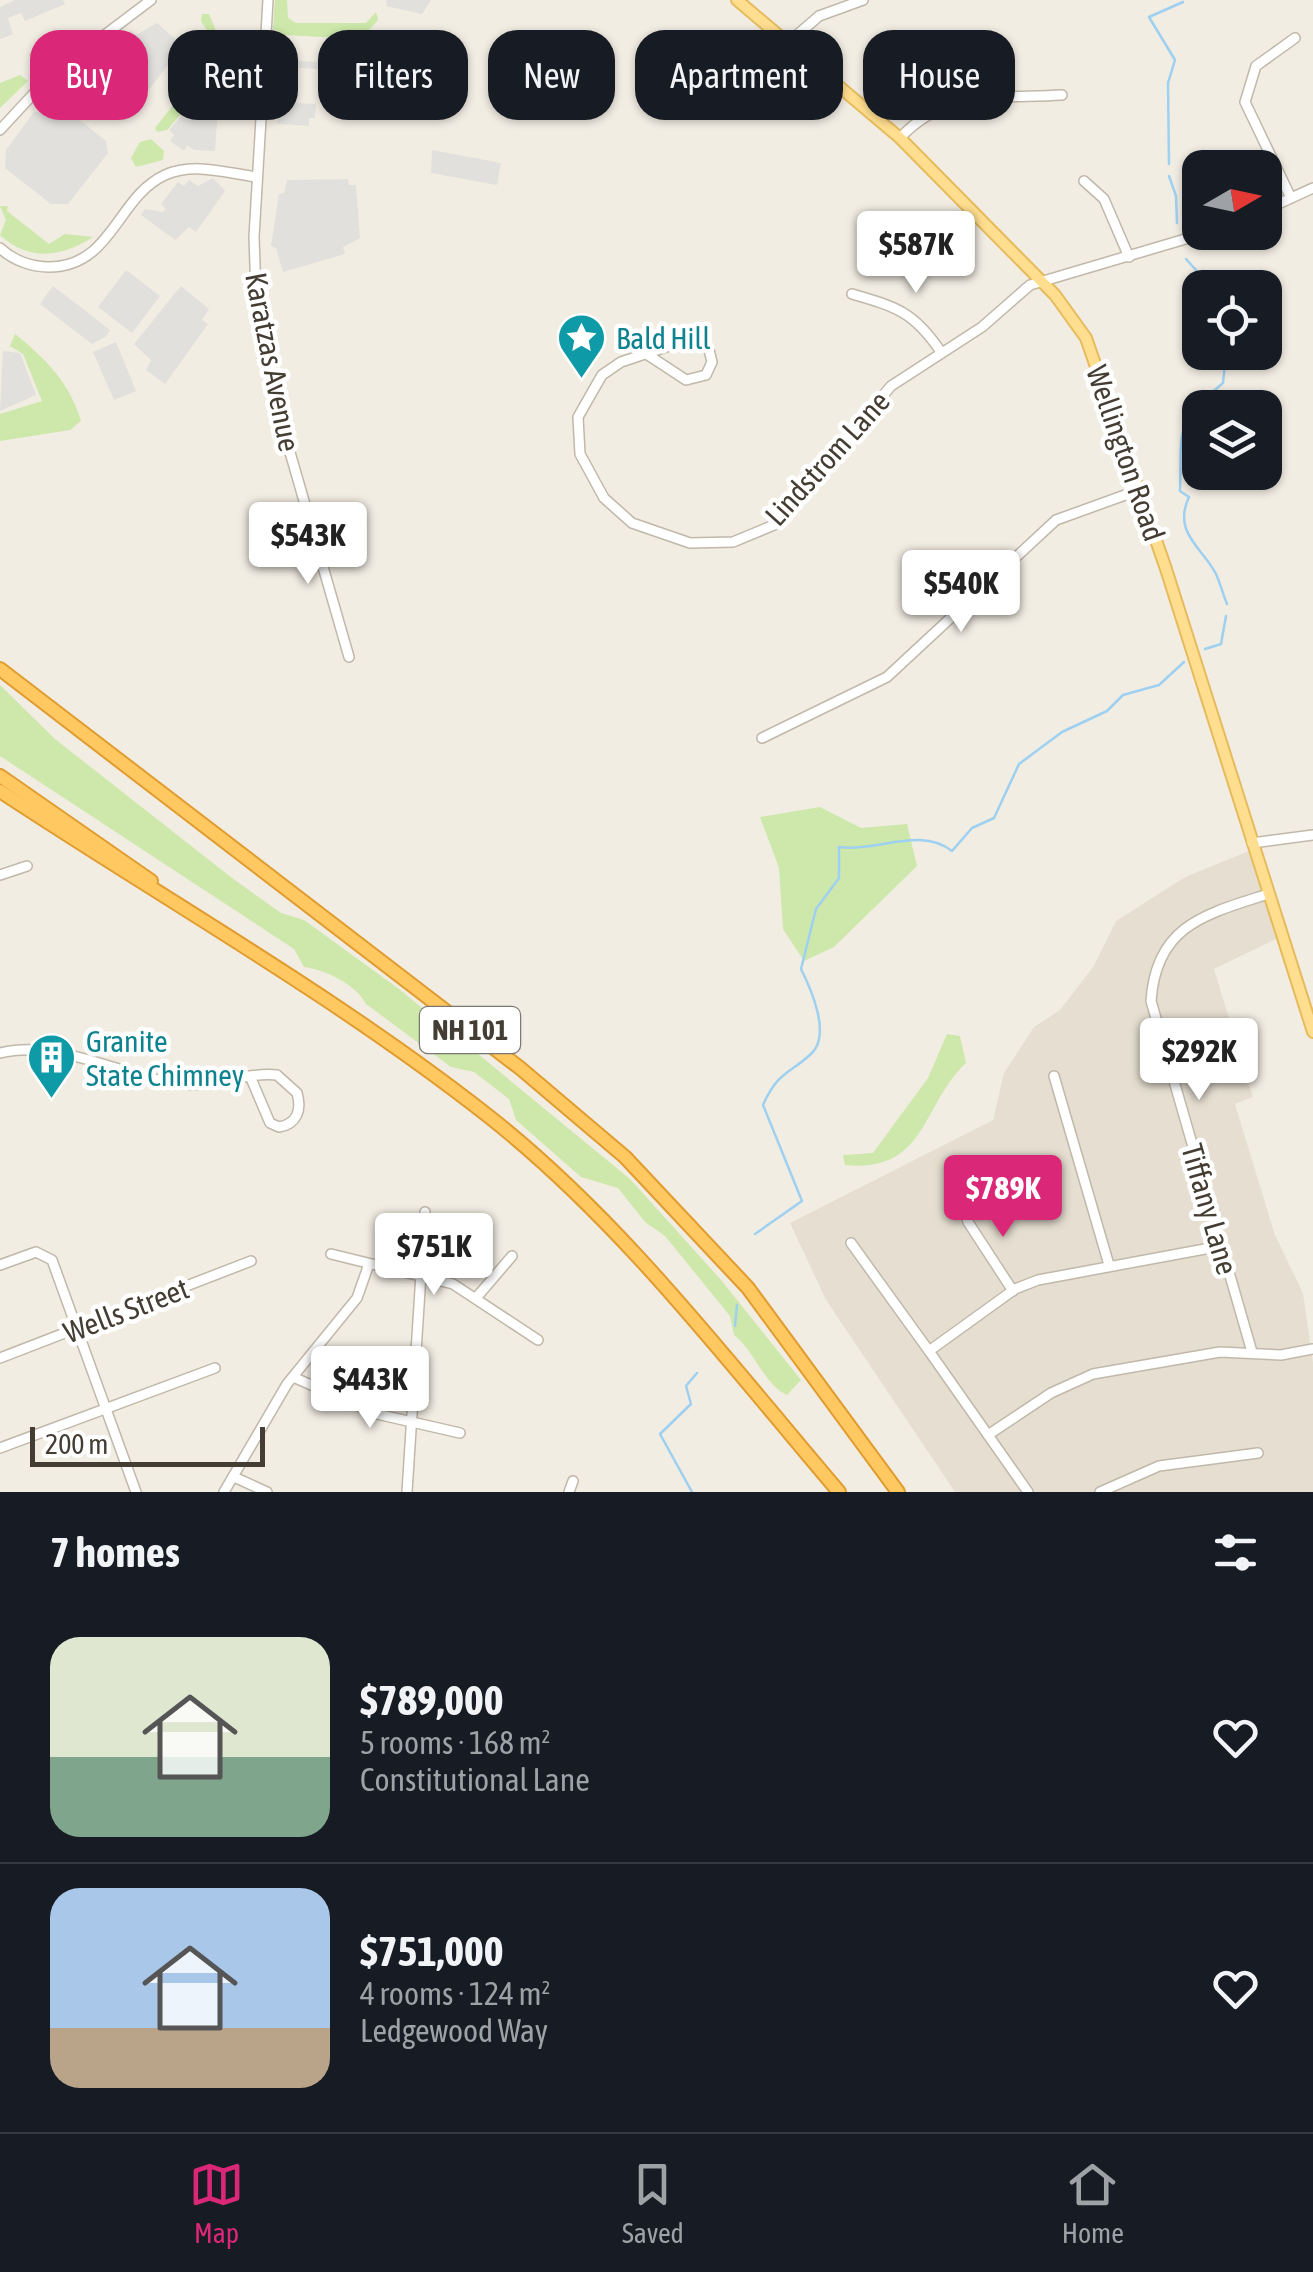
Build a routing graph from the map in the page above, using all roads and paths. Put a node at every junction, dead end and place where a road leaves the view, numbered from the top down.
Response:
1 (151, 0) edge
2 (268, 0) edge
3 (737, 0) edge
4 (863, 0) edge
5 (774, 30) edge
6 (803, 30) edge
7 (1296, 38) dead end
8 (843, 89) edge
9 (1062, 95) dead end
10 (0, 130) edge
11 (900, 138) junction
12 (256, 177) junction
13 (1084, 181) dead end
14 (1313, 188) edge
15 (1291, 198) junction
16 (1282, 202) edge
17 (1182, 240) edge
18 (0, 248) edge
19 (1129, 257) junction
20 (1039, 279) junction
21 (852, 294) dead end
22 (942, 352) junction
23 (648, 355) junction
24 (1139, 490) junction
25 (0, 656) edge
26 (349, 657) dead end
27 (0, 669) edge
28 (34, 695) junction
29 (762, 738) dead end
30 (0, 776) edge
31 (0, 791) edge
32 (1313, 835) edge
33 (1252, 843) junction
34 (27, 866) dead end
35 (0, 874) edge
36 (1268, 894) junction
37 (234, 942) junction
38 (1309, 1008) edge
39 (1313, 1032) edge
40 (0, 1053) edge
41 (250, 1076) junction
42 (1054, 1076) dead end
43 (963, 1203) dead end
44 (424, 1212) dead end
45 (851, 1242) dead end
46 (1221, 1246) junction
47 (331, 1254) dead end
48 (512, 1256) dead end
49 (252, 1262) dead end
50 (369, 1264) junction
51 (0, 1265) edge
52 (1109, 1265) junction
53 (421, 1274) junction
54 (1012, 1290) junction
55 (476, 1298) junction
56 (78, 1328) junction
57 (538, 1340) dead end
58 (1313, 1348) edge
59 (929, 1351) junction
60 (1252, 1352) junction
61 (0, 1358) edge
62 (215, 1368) dead end
63 (293, 1377) junction
64 (106, 1407) junction
65 (412, 1421) junction
66 (460, 1433) dead end
67 (988, 1435) junction
68 (0, 1448) edge
69 (1258, 1453) dead end
70 (234, 1477) junction
71 (574, 1481) dead end
72 (136, 1492) edge
73 (224, 1492) edge
74 (267, 1492) edge
75 (407, 1492) edge
76 (569, 1492) edge
77 (839, 1492) edge
78 (898, 1492) edge
79 (1028, 1492) edge
80 (1100, 1492) edge

1 - 10 street
2 - 12 street, Karatzas Avenue
3 - 5 main road, Wellington Road
4 - 6 street
7 - 15 street
8 - 11 main road, Wellington Road
9 - 11 street
11 - 20 main road, Wellington Road
12 - 18 street
12 - 26 street, Karatzas Avenue
13 - 19 street
14 - 15 street
15 - 16 street
17 - 19 street
19 - 20 street
20 - 22 street, Lindstrom Lane
20 - 24 main road, Wellington Road
21 - 22 street
22 - 23 street, Lindstrom Lane
23 - 23 street, Lindstrom Lane
24 - 29 street
24 - 33 main road, Wellington Road
25 - 28 highway
27 - 28 highway, NH 101
28 - 78 highway, NH 101
30 - 37 highway
31 - 37 highway, NH 101
32 - 33 street
33 - 36 main road, Wellington Road
34 - 35 street
36 - 38 main road, Wellington Road
36 - 46 street, Tiffany Lane
37 - 77 highway, NH 101
38 - 39 main road, Wellington Road
40 - 41 street
41 - 41 street
42 - 52 street
43 - 54 street
44 - 53 street
45 - 59 street
46 - 52 street
46 - 60 street, Tiffany Lane
47 - 50 street
48 - 55 street
49 - 56 street, Wells Street
50 - 53 street
50 - 63 street
51 - 56 street
52 - 54 street
53 - 55 street
53 - 65 street
54 - 59 street
55 - 57 street
56 - 61 street, Wells Street
56 - 64 street
58 - 60 street
59 - 67 street
60 - 67 street
62 - 64 street
63 - 65 street
63 - 70 street
64 - 68 street
64 - 72 street
65 - 66 street
65 - 75 street
67 - 79 street
69 - 80 street
70 - 73 street
70 - 74 street
71 - 76 street

